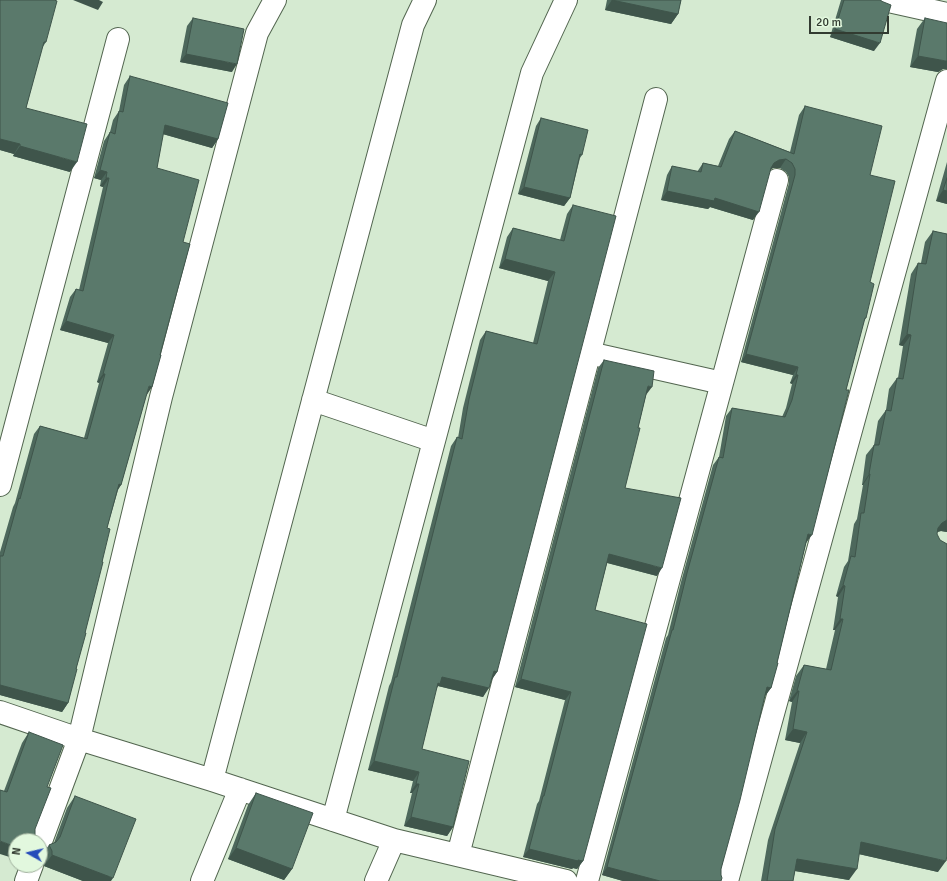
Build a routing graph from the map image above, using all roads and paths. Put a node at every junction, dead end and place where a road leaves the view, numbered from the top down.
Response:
1 (275, 0) edge
2 (425, 0) edge
3 (566, 0) edge
4 (884, 0) edge
5 (947, 14) edge
6 (118, 39) dead end
7 (947, 81) edge
8 (656, 99) dead end
9 (777, 180) dead end
10 (589, 353) junction
11 (722, 384) junction
12 (313, 400) junction
13 (434, 441) junction
14 (0, 485) edge
15 (0, 712) edge
16 (79, 739) junction
17 (212, 780) junction
18 (240, 789) junction
19 (333, 820) junction
20 (44, 833) edge
21 (394, 840) junction
22 (458, 855) junction
23 (202, 881) edge
24 (376, 881) edge
25 (566, 881) edge
26 (587, 881) edge
27 (727, 881) edge

1 - 16 street
2 - 12 street
3 - 13 street
4 - 5 street
6 - 14 street
7 - 27 street
8 - 10 street
9 - 11 street
10 - 11 street
10 - 22 street
11 - 26 street
12 - 13 street
12 - 17 street
13 - 19 street
15 - 16 street
16 - 17 street
16 - 20 street
17 - 18 street
18 - 19 street
18 - 23 street
19 - 21 street
21 - 22 street
21 - 24 street
22 - 25 street

